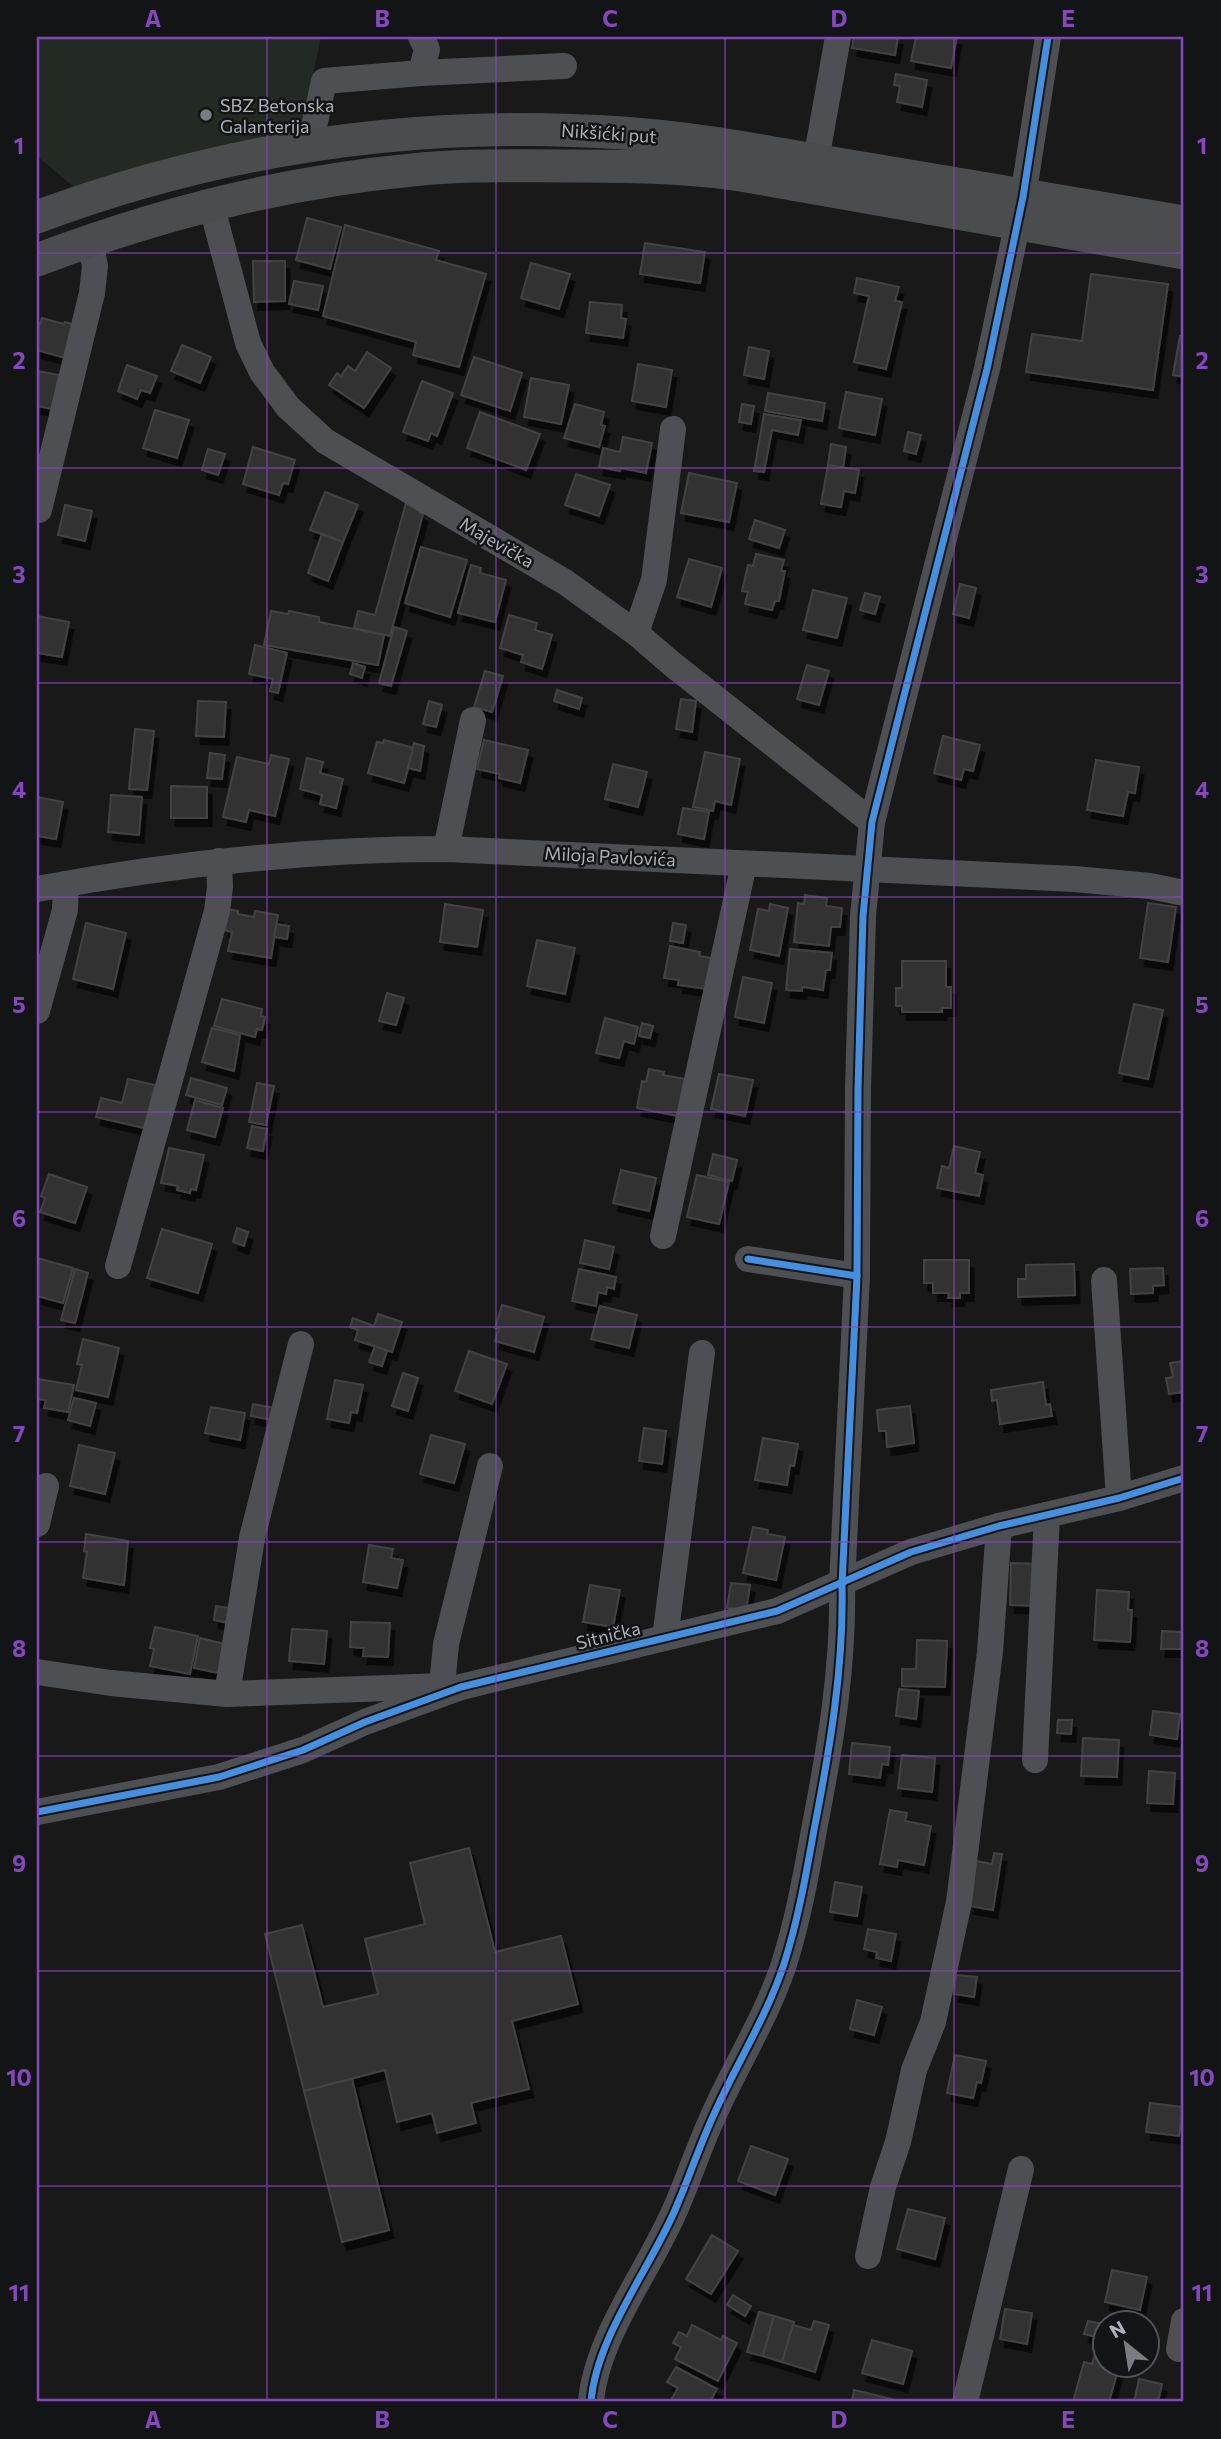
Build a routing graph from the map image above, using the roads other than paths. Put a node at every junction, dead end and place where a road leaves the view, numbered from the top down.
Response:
1 (421, 37) edge
2 (838, 37) edge
3 (1048, 37) edge
4 (564, 66) dead end
5 (421, 73) junction
6 (310, 145) junction
7 (816, 160) junction
8 (211, 204) junction
9 (40, 209) edge
10 (1020, 210) junction
11 (1184, 222) edge
12 (90, 242) junction
13 (1184, 253) edge
14 (37, 260) edge
15 (673, 429) dead end
16 (39, 510) dead end
17 (636, 633) junction
18 (473, 720) dead end
19 (872, 822) junction
20 (446, 849) junction
21 (219, 861) junction
22 (744, 864) junction
23 (868, 869) junction
24 (66, 884) junction
25 (37, 889) edge
26 (1184, 892) edge
27 (37, 1011) edge
28 (663, 1236) dead end
29 (748, 1259) dead end
30 (118, 1266) dead end
31 (857, 1276) junction
32 (1104, 1280) dead end
33 (301, 1344) dead end
34 (702, 1353) dead end
35 (490, 1466) dead end
36 (1184, 1478) edge
37 (46, 1486) dead end
38 (1119, 1498) junction
39 (1047, 1515) junction
40 (37, 1524) edge
41 (999, 1526) junction
42 (842, 1584) junction
43 (665, 1638) junction
44 (37, 1672) edge
45 (451, 1686) junction
46 (227, 1694) junction
47 (1035, 1760) dead end
48 (37, 1812) edge
49 (1021, 2169) dead end
50 (868, 2256) dead end
51 (1184, 2321) edge
52 (1179, 2350) dead end
53 (591, 2402) edge
54 (965, 2402) edge

1 - 5 street
2 - 7 street
3 - 10 street
4 - 5 street
5 - 6 street
6 - 7 main road, Nikšićki put
6 - 9 main road, Nikšićki put
7 - 10 main road, Nikšićki put
8 - 10 main road
8 - 12 main road
8 - 17 street, Majevička
10 - 11 main road, Nikšićki put
10 - 13 main road
10 - 19 street
12 - 14 main road
12 - 16 street
15 - 17 street
17 - 19 street, Majevička
18 - 20 street
19 - 23 street
20 - 21 street, Miloja Pavlovića
20 - 22 street, Miloja Pavlovića
21 - 24 street, Miloja Pavlovića
21 - 30 street
22 - 23 street, Miloja Pavlovića
22 - 28 street
23 - 26 street, Miloja Pavlovića
23 - 31 street
24 - 25 street, Miloja Pavlovića
24 - 27 street
29 - 31 street
31 - 42 street
32 - 38 street
33 - 46 street
34 - 43 street
35 - 45 street
36 - 38 street, Sitnička
37 - 40 street
38 - 39 street, Sitnička
39 - 41 street, Sitnička
39 - 47 street
41 - 42 street, Sitnička
41 - 50 street
42 - 43 street, Sitnička
42 - 53 street
43 - 45 street, Sitnička
44 - 46 street
45 - 46 street
45 - 48 street, Sitnička
49 - 54 street
51 - 52 street

